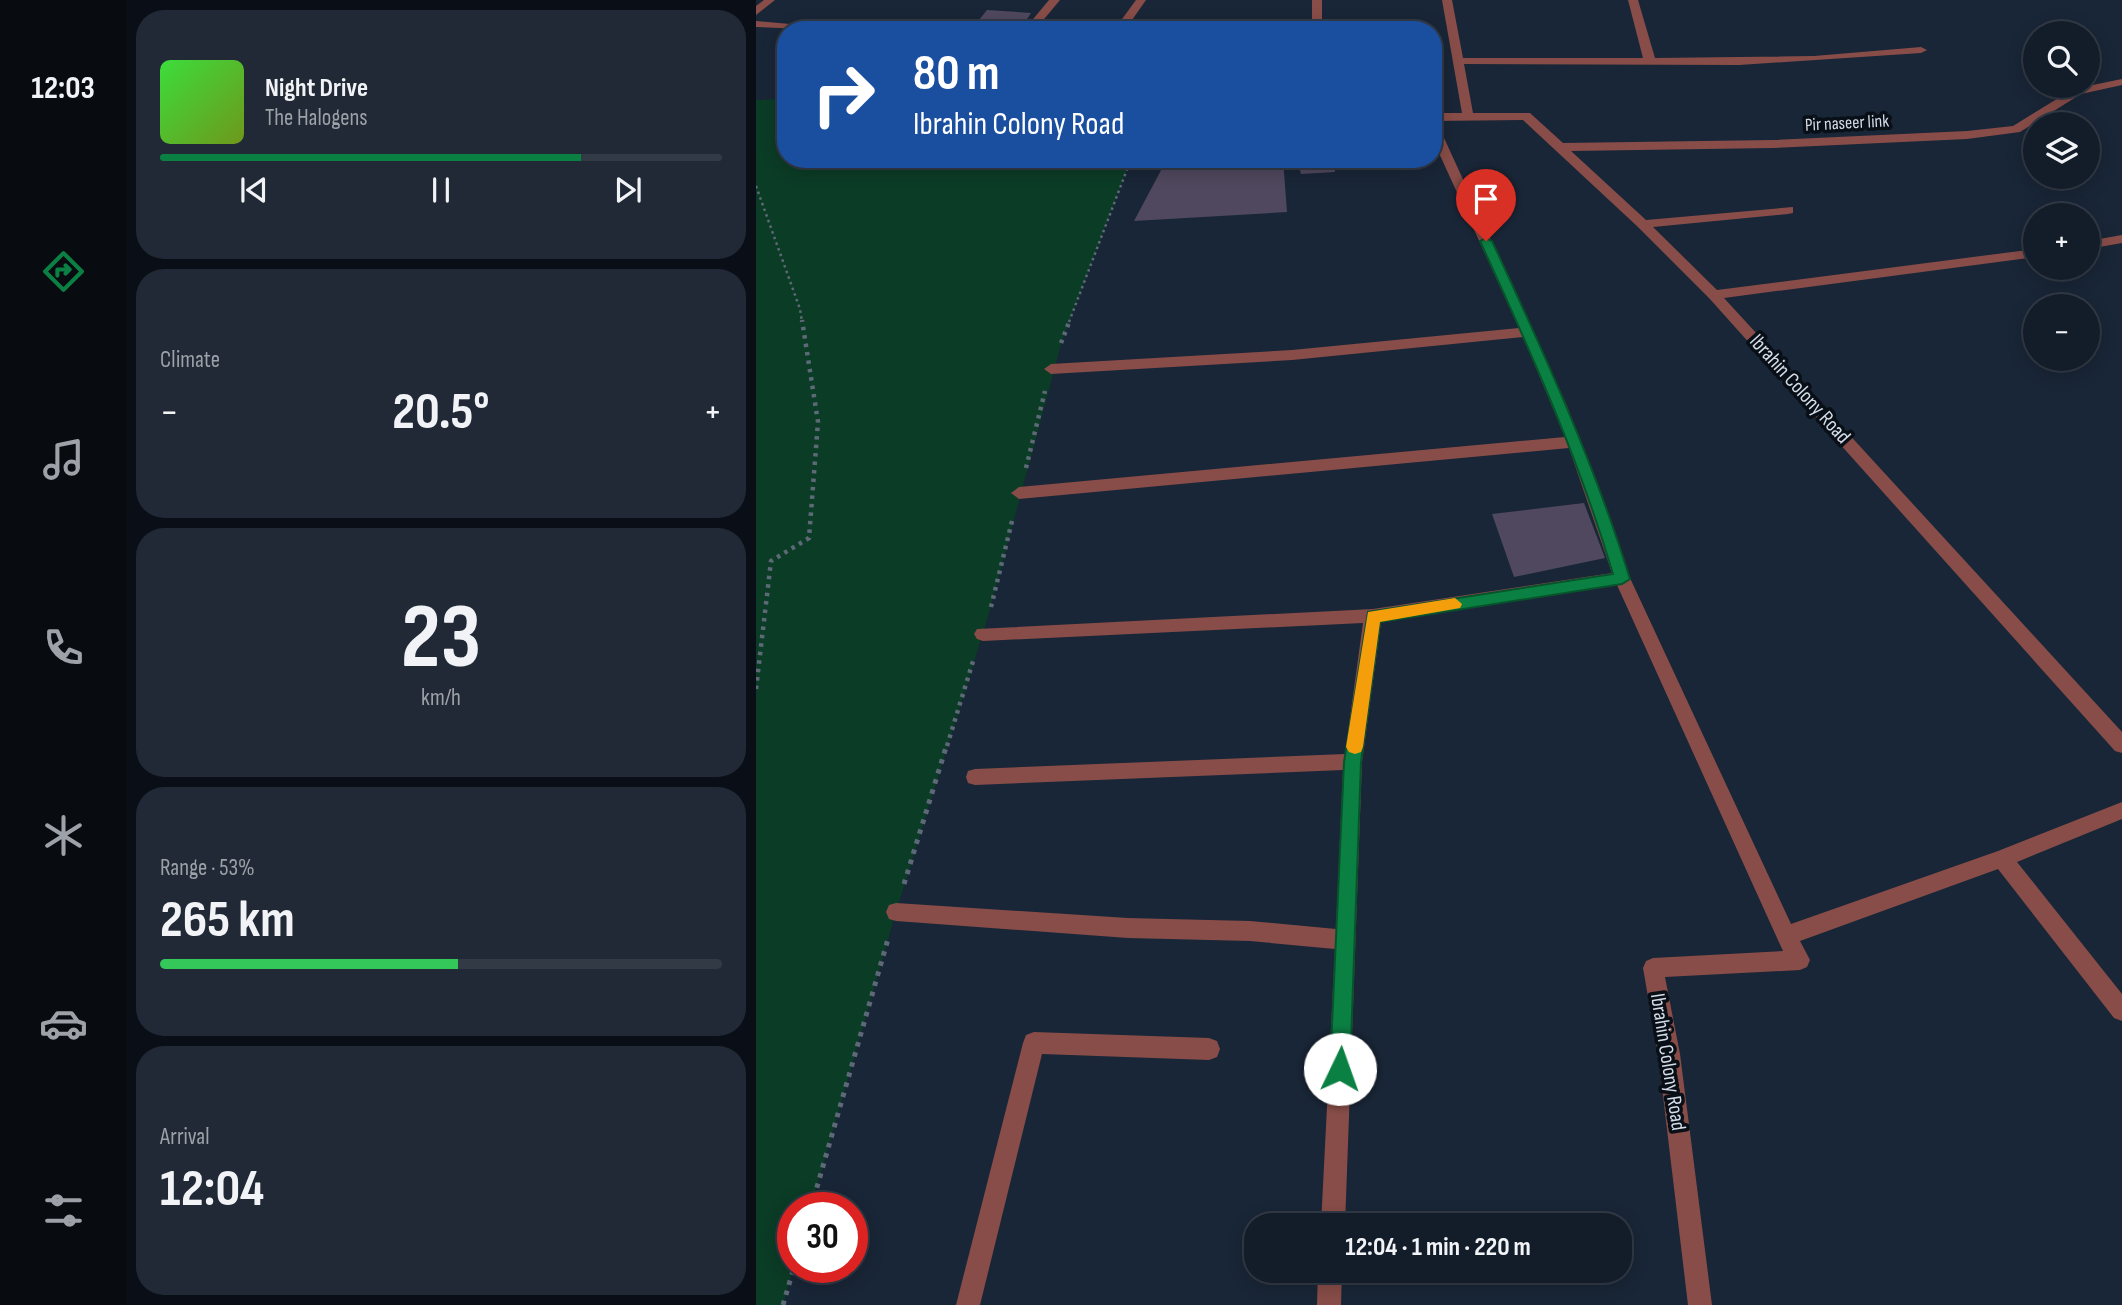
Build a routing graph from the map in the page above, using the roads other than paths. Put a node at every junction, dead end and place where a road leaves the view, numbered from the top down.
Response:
1 (770, 0) edge
2 (1055, 0) edge
3 (1141, 0) edge
4 (1317, 0) edge
5 (1447, 0) edge
6 (1633, 0) edge
7 (756, 12) edge
8 (1037, 21) edge
9 (1126, 21) edge
10 (1317, 21) edge
11 (756, 24) edge
12 (777, 26) edge
13 (1920, 50) dead end
14 (1458, 61) junction
15 (1650, 62) junction
16 (2122, 82) edge
17 (1468, 116) junction
18 (1442, 117) edge
19 (1442, 146) edge
20 (1561, 146) junction
21 (1788, 210) dead end
22 (1643, 224) junction
23 (2122, 239) edge
24 (2100, 242) edge
25 (2023, 255) edge
26 (1714, 295) junction
27 (1528, 332) junction
28 (1051, 369) road end
29 (1574, 442) junction
30 (1019, 493) road end
31 (1622, 579) junction
32 (1373, 617) junction
33 (983, 634) road end
34 (2122, 745) edge
35 (1353, 762) junction
36 (975, 777) dead end
37 (2122, 810) edge
38 (2002, 859) junction
39 (896, 912) road end
40 (1786, 936) junction
41 (1347, 940) junction
42 (2122, 1011) edge
43 (1209, 1049) dead end
44 (1334, 1213) edge
45 (1330, 1283) edge
46 (968, 1305) edge
47 (1329, 1305) edge
48 (1700, 1305) edge

1 - 7 street
2 - 8 street
3 - 9 street
4 - 10 street
5 - 14 street
6 - 15 street
11 - 12 street
13 - 15 street
14 - 15 street
14 - 17 street
16 - 20 street, Pir naseer link
17 - 18 street, Ibrahin Colony Road
17 - 20 street, Ibrahin Colony Road
19 - 27 street, Ibrahin Colony Road
20 - 22 street, Ibrahin Colony Road
21 - 22 street
22 - 26 street, Ibrahin Colony Road
23 - 24 street
25 - 26 street
26 - 34 street, Ibrahin Colony Road
27 - 28 street
27 - 29 street, Ibrahin Colony Road
29 - 30 street
29 - 31 street, Ibrahin Colony Road
31 - 32 street
31 - 40 street, Ibrahin Colony Road
32 - 33 street
32 - 35 street
35 - 36 street
35 - 41 street
37 - 38 street
38 - 40 street
38 - 42 street
39 - 41 street
40 - 48 street, Ibrahin Colony Road
41 - 44 street
43 - 46 street
45 - 47 street

